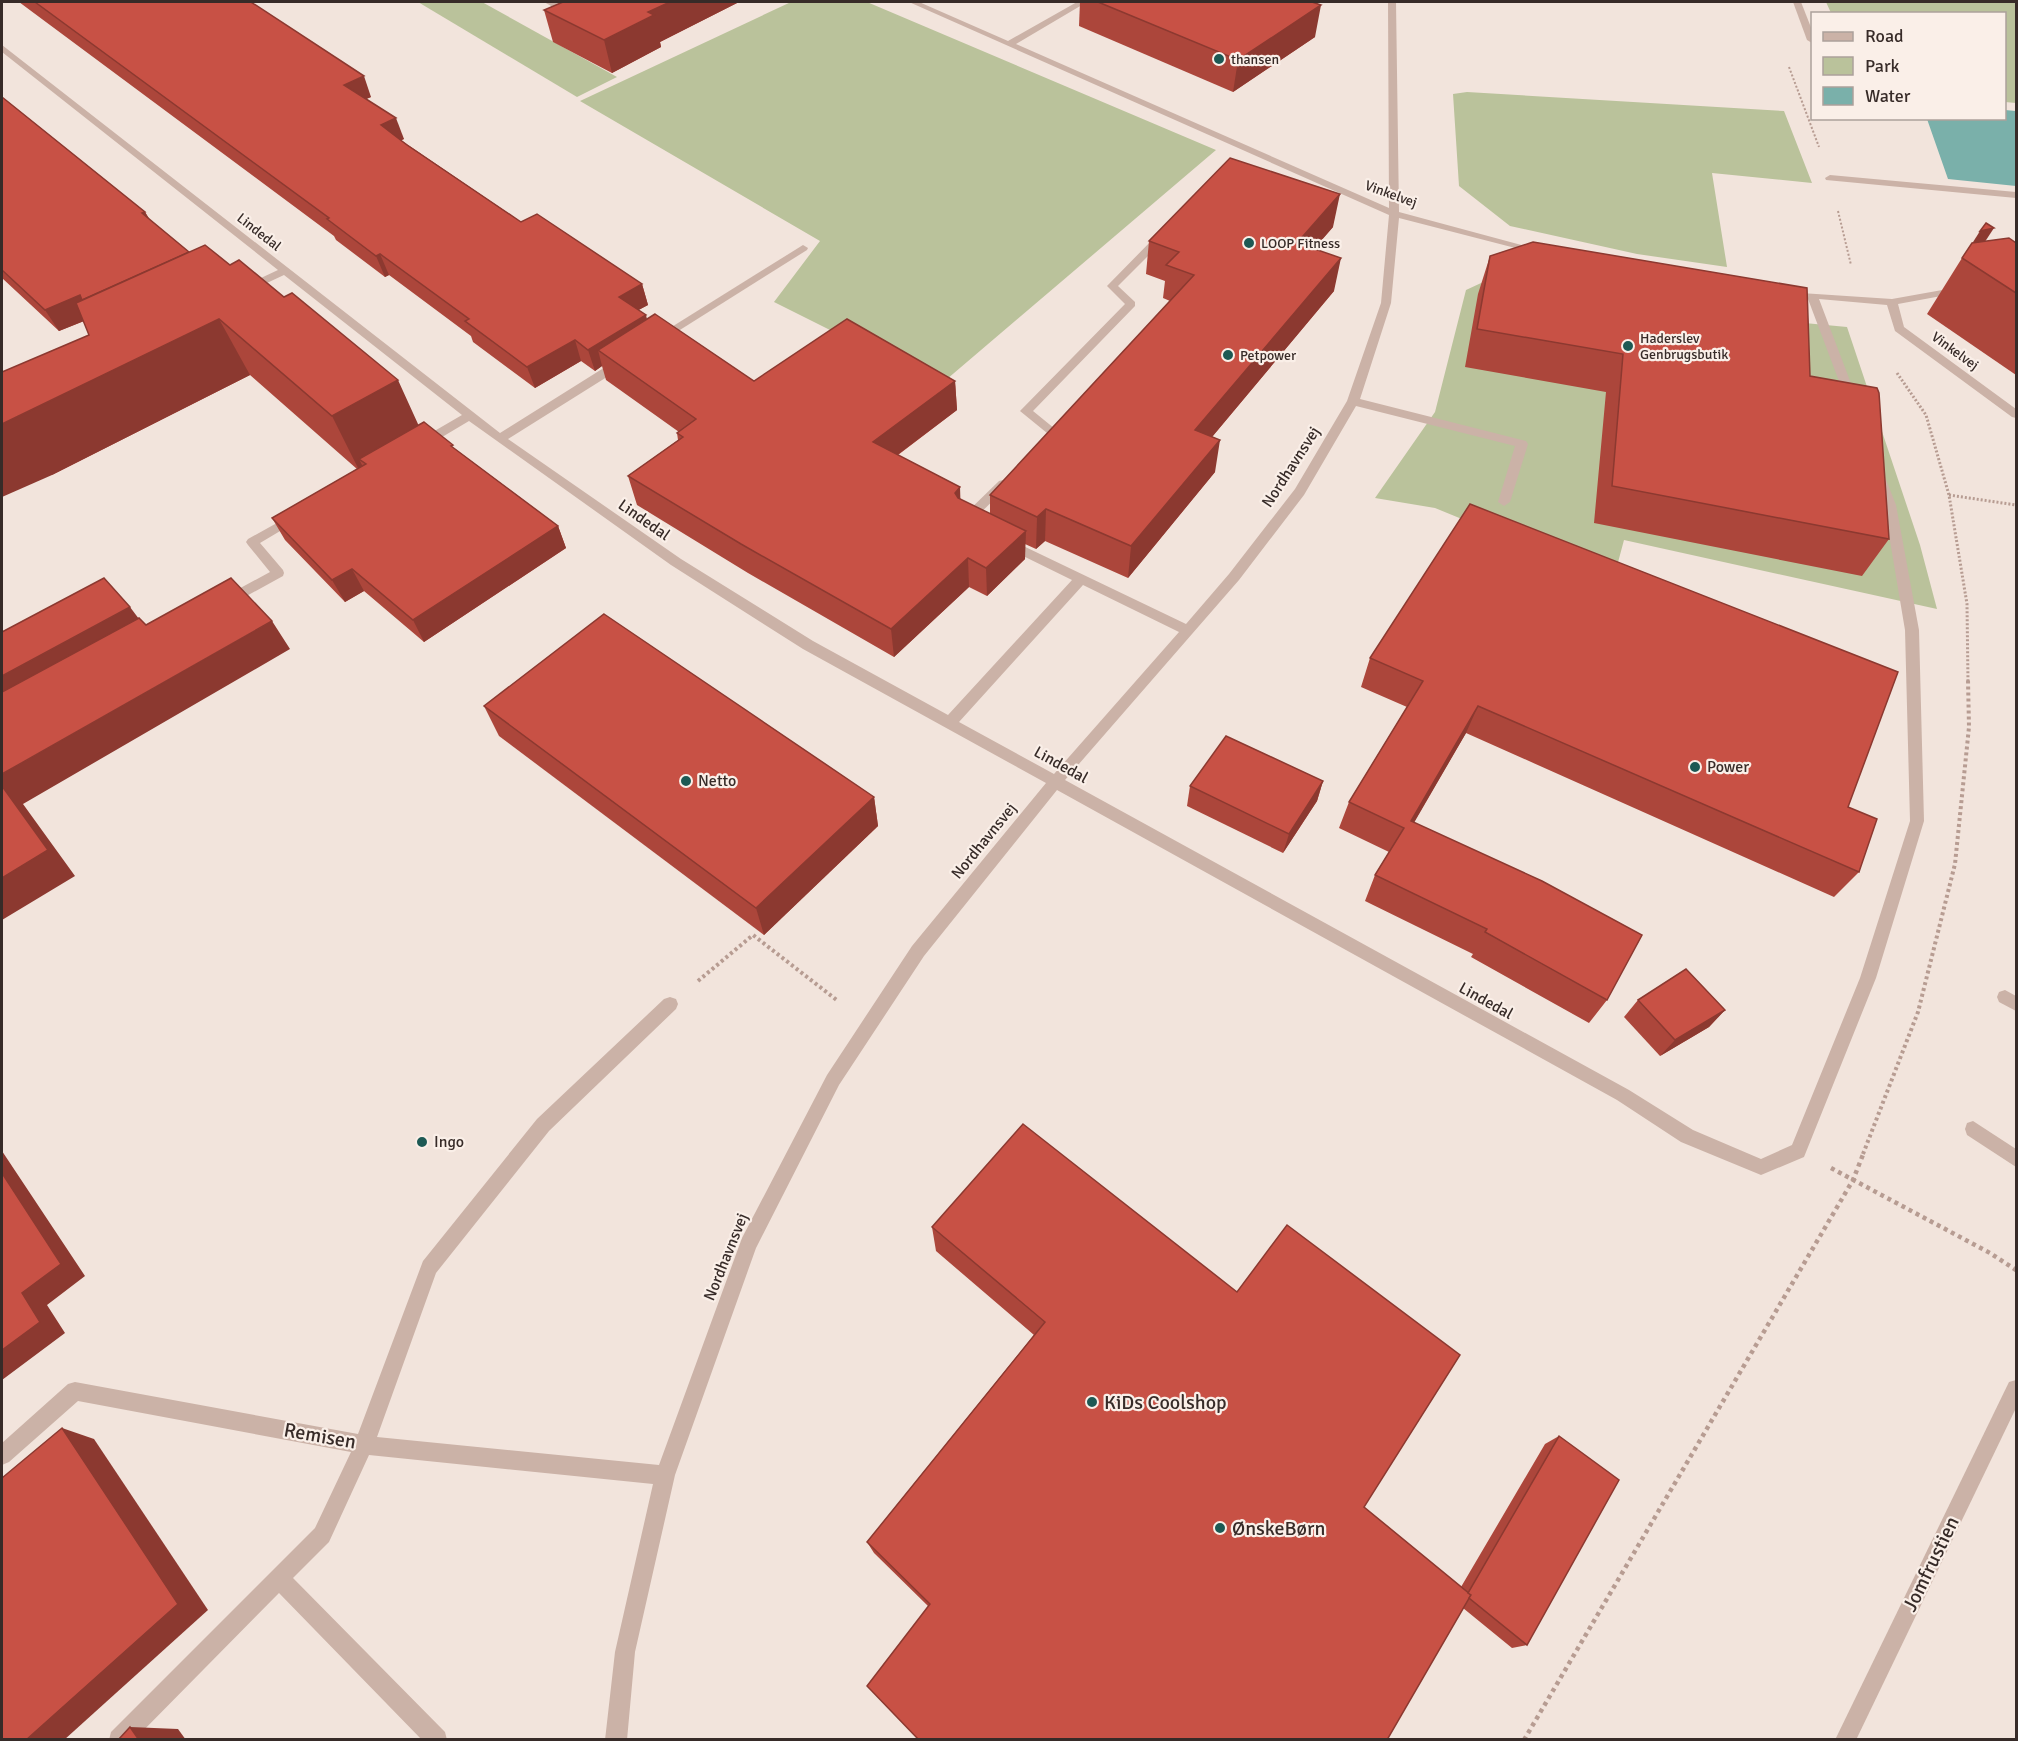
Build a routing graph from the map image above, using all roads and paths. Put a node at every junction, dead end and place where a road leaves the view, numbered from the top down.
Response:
1 (548, 2) edge
2 (603, 2) edge
3 (913, 2) edge
4 (1083, 2) edge
5 (1392, 2) edge
6 (1797, 2) edge
7 (1811, 37) edge
8 (1009, 44) junction
9 (2, 48) edge
10 (1788, 65) dead end
11 (1830, 178) junction
12 (2016, 195) edge
13 (1394, 214) junction
14 (1168, 230) edge
15 (803, 248) dead end
16 (1553, 254) edge
17 (284, 271) junction
18 (1967, 288) edge
19 (1788, 293) edge
20 (1812, 295) junction
21 (232, 296) edge
22 (1859, 299) junction
23 (1892, 302) junction
24 (651, 343) edge
25 (631, 356) edge
26 (1894, 370) dead end
27 (1353, 401) junction
28 (2016, 414) edge
29 (470, 416) junction
30 (1857, 417) edge
31 (500, 439) junction
32 (1038, 449) edge
33 (410, 450) edge
34 (1874, 461) edge
35 (1013, 474) edge
36 (1949, 495) junction
37 (1504, 502) dead end
38 (2016, 505) edge
39 (301, 513) edge
40 (974, 528) edge
41 (996, 538) edge
42 (1081, 579) junction
43 (216, 607) edge
44 (1187, 630) junction
45 (950, 722) junction
46 (1056, 781) junction
47 (670, 1004) joint
48 (869, 1025) junction
49 (1973, 1129) dead end
50 (2016, 1159) edge
51 (2016, 1389) edge
52 (364, 1445) junction
53 (2, 1455) edge
54 (665, 1475) junction
55 (279, 1578) junction
56 (119, 1740) edge
57 (437, 1740) edge
58 (616, 1740) edge
59 (1524, 1740) edge
60 (1845, 1740) edge

1 - 2 street
3 - 8 street, Vinkelvej
4 - 8 street
5 - 13 street, Nordhavnsvej
6 - 7 street
8 - 13 street, Vinkelvej
9 - 17 street, Lindedal
10 - 11 path
11 - 12 street
11 - 22 path
13 - 16 street, Vinkelvej
13 - 27 street, Nordhavnsvej
14 - 32 street
15 - 24 street
17 - 21 street
17 - 29 street, Lindedal
18 - 23 street
19 - 20 street
20 - 22 street
20 - 30 street
22 - 23 street
23 - 28 street, Vinkelvej
25 - 31 street
26 - 36 path
27 - 37 street
27 - 44 street, Nordhavnsvej
29 - 31 street, Lindedal
29 - 33 street
31 - 45 street, Lindedal
34 - 46 street, Lindedal
35 - 40 street
36 - 38 path
36 - 59 path
39 - 43 street
41 - 42 street
42 - 44 street
42 - 45 street
44 - 46 street, Nordhavnsvej
45 - 46 street, Lindedal
46 - 48 street, Nordhavnsvej
47 - 48 path
47 - 52 street
48 - 54 street, Nordhavnsvej
49 - 50 street
51 - 60 street, Jomfrustien
52 - 53 street, Remisen
52 - 54 street, Remisen
52 - 55 street
54 - 58 street, Nordhavnsvej
55 - 56 street
55 - 57 street

